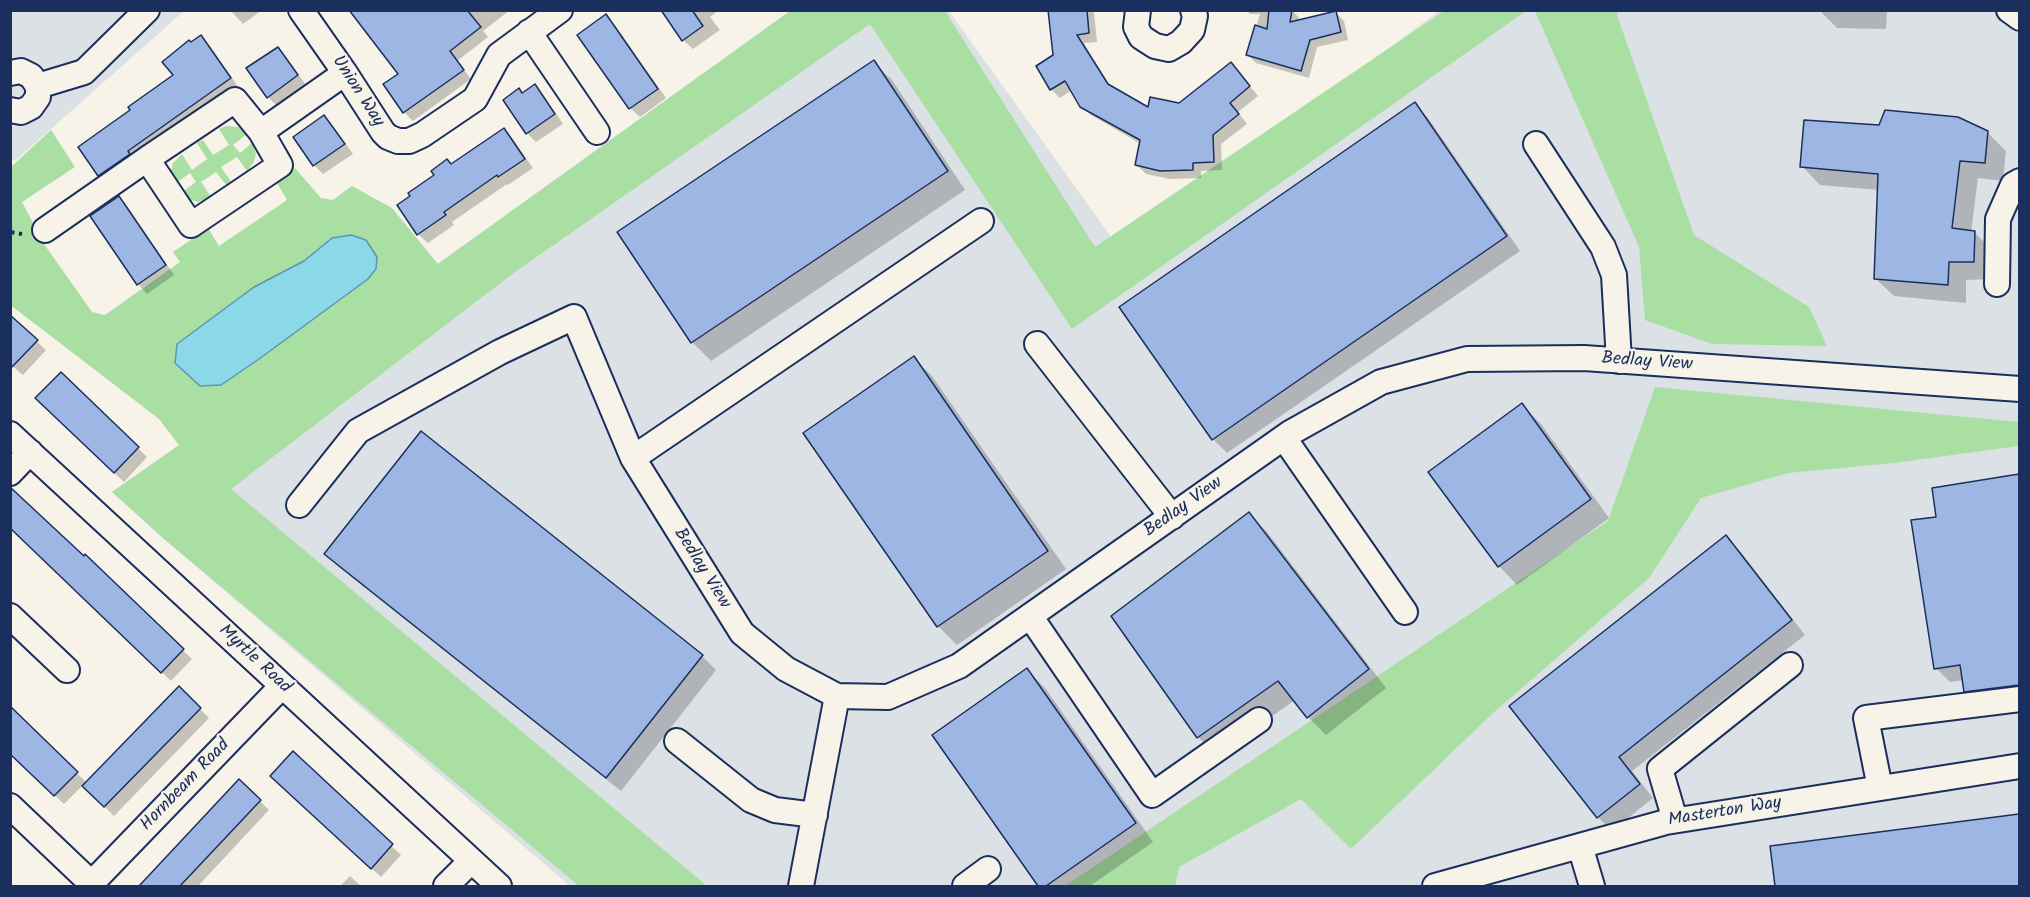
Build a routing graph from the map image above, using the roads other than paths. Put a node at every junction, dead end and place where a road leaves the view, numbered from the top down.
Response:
1 (147, 10) edge
2 (301, 10) edge
3 (560, 10) edge
4 (1138, 10) edge
5 (1193, 10) edge
6 (2009, 10) edge
7 (2019, 18) edge
8 (530, 32) junction
9 (10, 73) edge
10 (345, 73) junction
11 (38, 86) junction
12 (10, 110) edge
13 (261, 132) junction
14 (597, 132) dead end
15 (1536, 144) dead end
16 (147, 159) junction
17 (2019, 181) edge
18 (981, 221) dead end
19 (45, 230) dead end
20 (1997, 284) dead end
21 (1037, 344) dead end
22 (1619, 360) junction
23 (2019, 389) edge
24 (10, 434) edge
25 (1284, 438) junction
26 (30, 452) junction
27 (633, 458) junction
28 (10, 473) edge
29 (299, 505) dead end
30 (1172, 517) junction
31 (1405, 612) dead end
32 (10, 616) edge
33 (1030, 616) junction
34 (1790, 665) dead end
35 (66, 670) dead end
36 (282, 686) junction
37 (837, 696) junction
38 (2019, 699) edge
39 (1259, 720) dead end
40 (677, 741) dead end
41 (2019, 766) edge
42 (1880, 788) junction
43 (10, 806) edge
44 (815, 815) junction
45 (1675, 820) junction
46 (1580, 846) junction
47 (471, 861) junction
48 (987, 869) dead end
49 (91, 885) edge
50 (446, 886) edge
51 (499, 886) edge
52 (801, 886) edge
53 (965, 886) edge
54 (1435, 886) edge
55 (1592, 886) edge

1 - 11 street
2 - 10 street, Union Way
3 - 8 street, Union Way
4 - 5 street
6 - 7 street
8 - 10 street, Union Way
8 - 14 street
9 - 11 street
10 - 13 street
11 - 12 street
13 - 16 street
13 - 16 street
15 - 22 street
16 - 19 street
17 - 20 street
18 - 27 street
21 - 30 street
22 - 23 street, Bedlay View
22 - 25 street, Bedlay View
24 - 26 street, Myrtle Road
25 - 30 street, Bedlay View
25 - 31 street
26 - 28 street
26 - 36 street, Myrtle Road
27 - 29 street, Bedlay View
27 - 37 street, Bedlay View
30 - 33 street, Bedlay View
32 - 35 street
33 - 37 street, Bedlay View
33 - 39 street
34 - 45 street
36 - 47 street, Myrtle Road
36 - 49 street, Hornbeam Road
37 - 44 street
38 - 42 street
40 - 44 street
41 - 42 street, Masterton Way
42 - 45 street, Masterton Way
43 - 49 street
44 - 52 street
45 - 46 street, Masterton Way
46 - 54 street, Masterton Way
46 - 55 street
47 - 50 street
47 - 51 street, Myrtle Road
48 - 53 street

